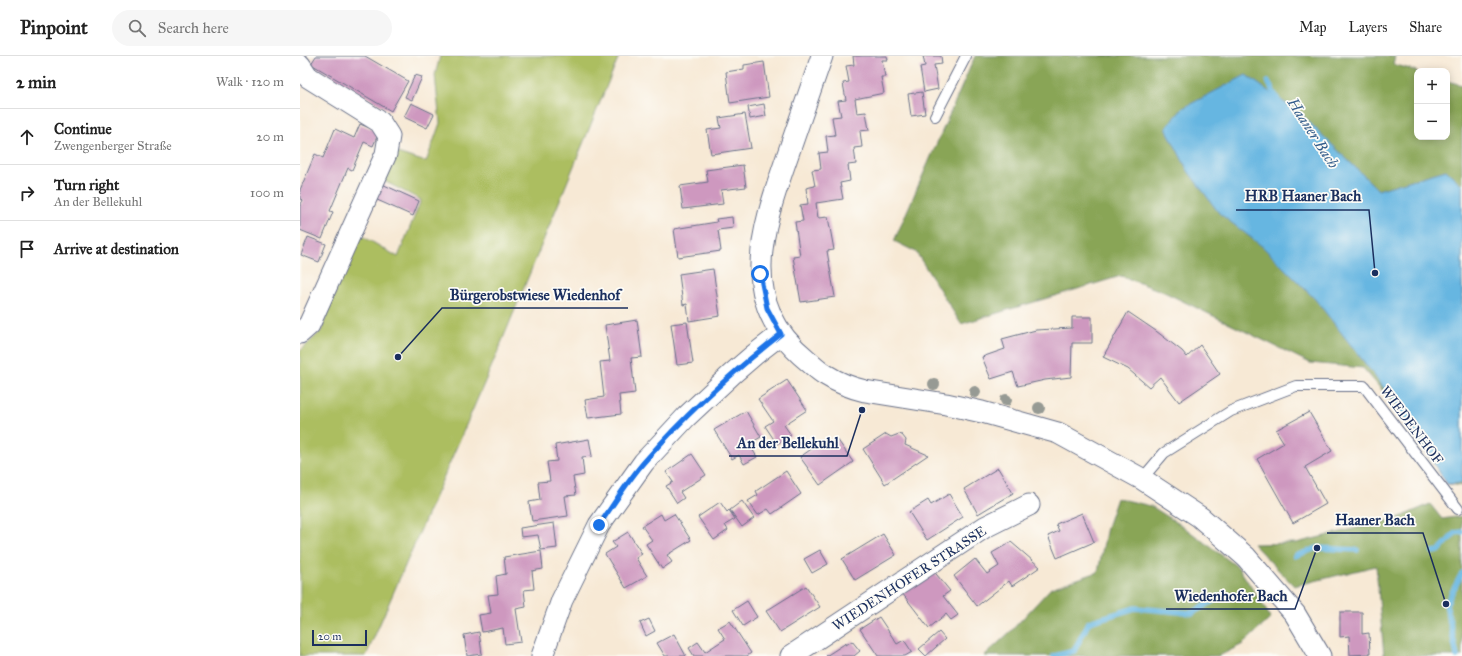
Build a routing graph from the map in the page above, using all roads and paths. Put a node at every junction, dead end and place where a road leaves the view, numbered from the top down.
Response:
1 (822, 56) edge
2 (966, 56) edge
3 (300, 65) edge
4 (935, 116) dead end
5 (300, 333) edge
6 (781, 334) junction
7 (1142, 479) junction
8 (1029, 505) dead end
9 (1458, 509) dead end
10 (542, 656) edge
11 (791, 656) edge
12 (1320, 656) edge

1 - 6 street
2 - 4 lane
3 - 5 street
6 - 7 street
6 - 10 street
7 - 9 lane, WIEDENHOF
7 - 12 street
8 - 11 street, WIEDENHOFER STRASSE

